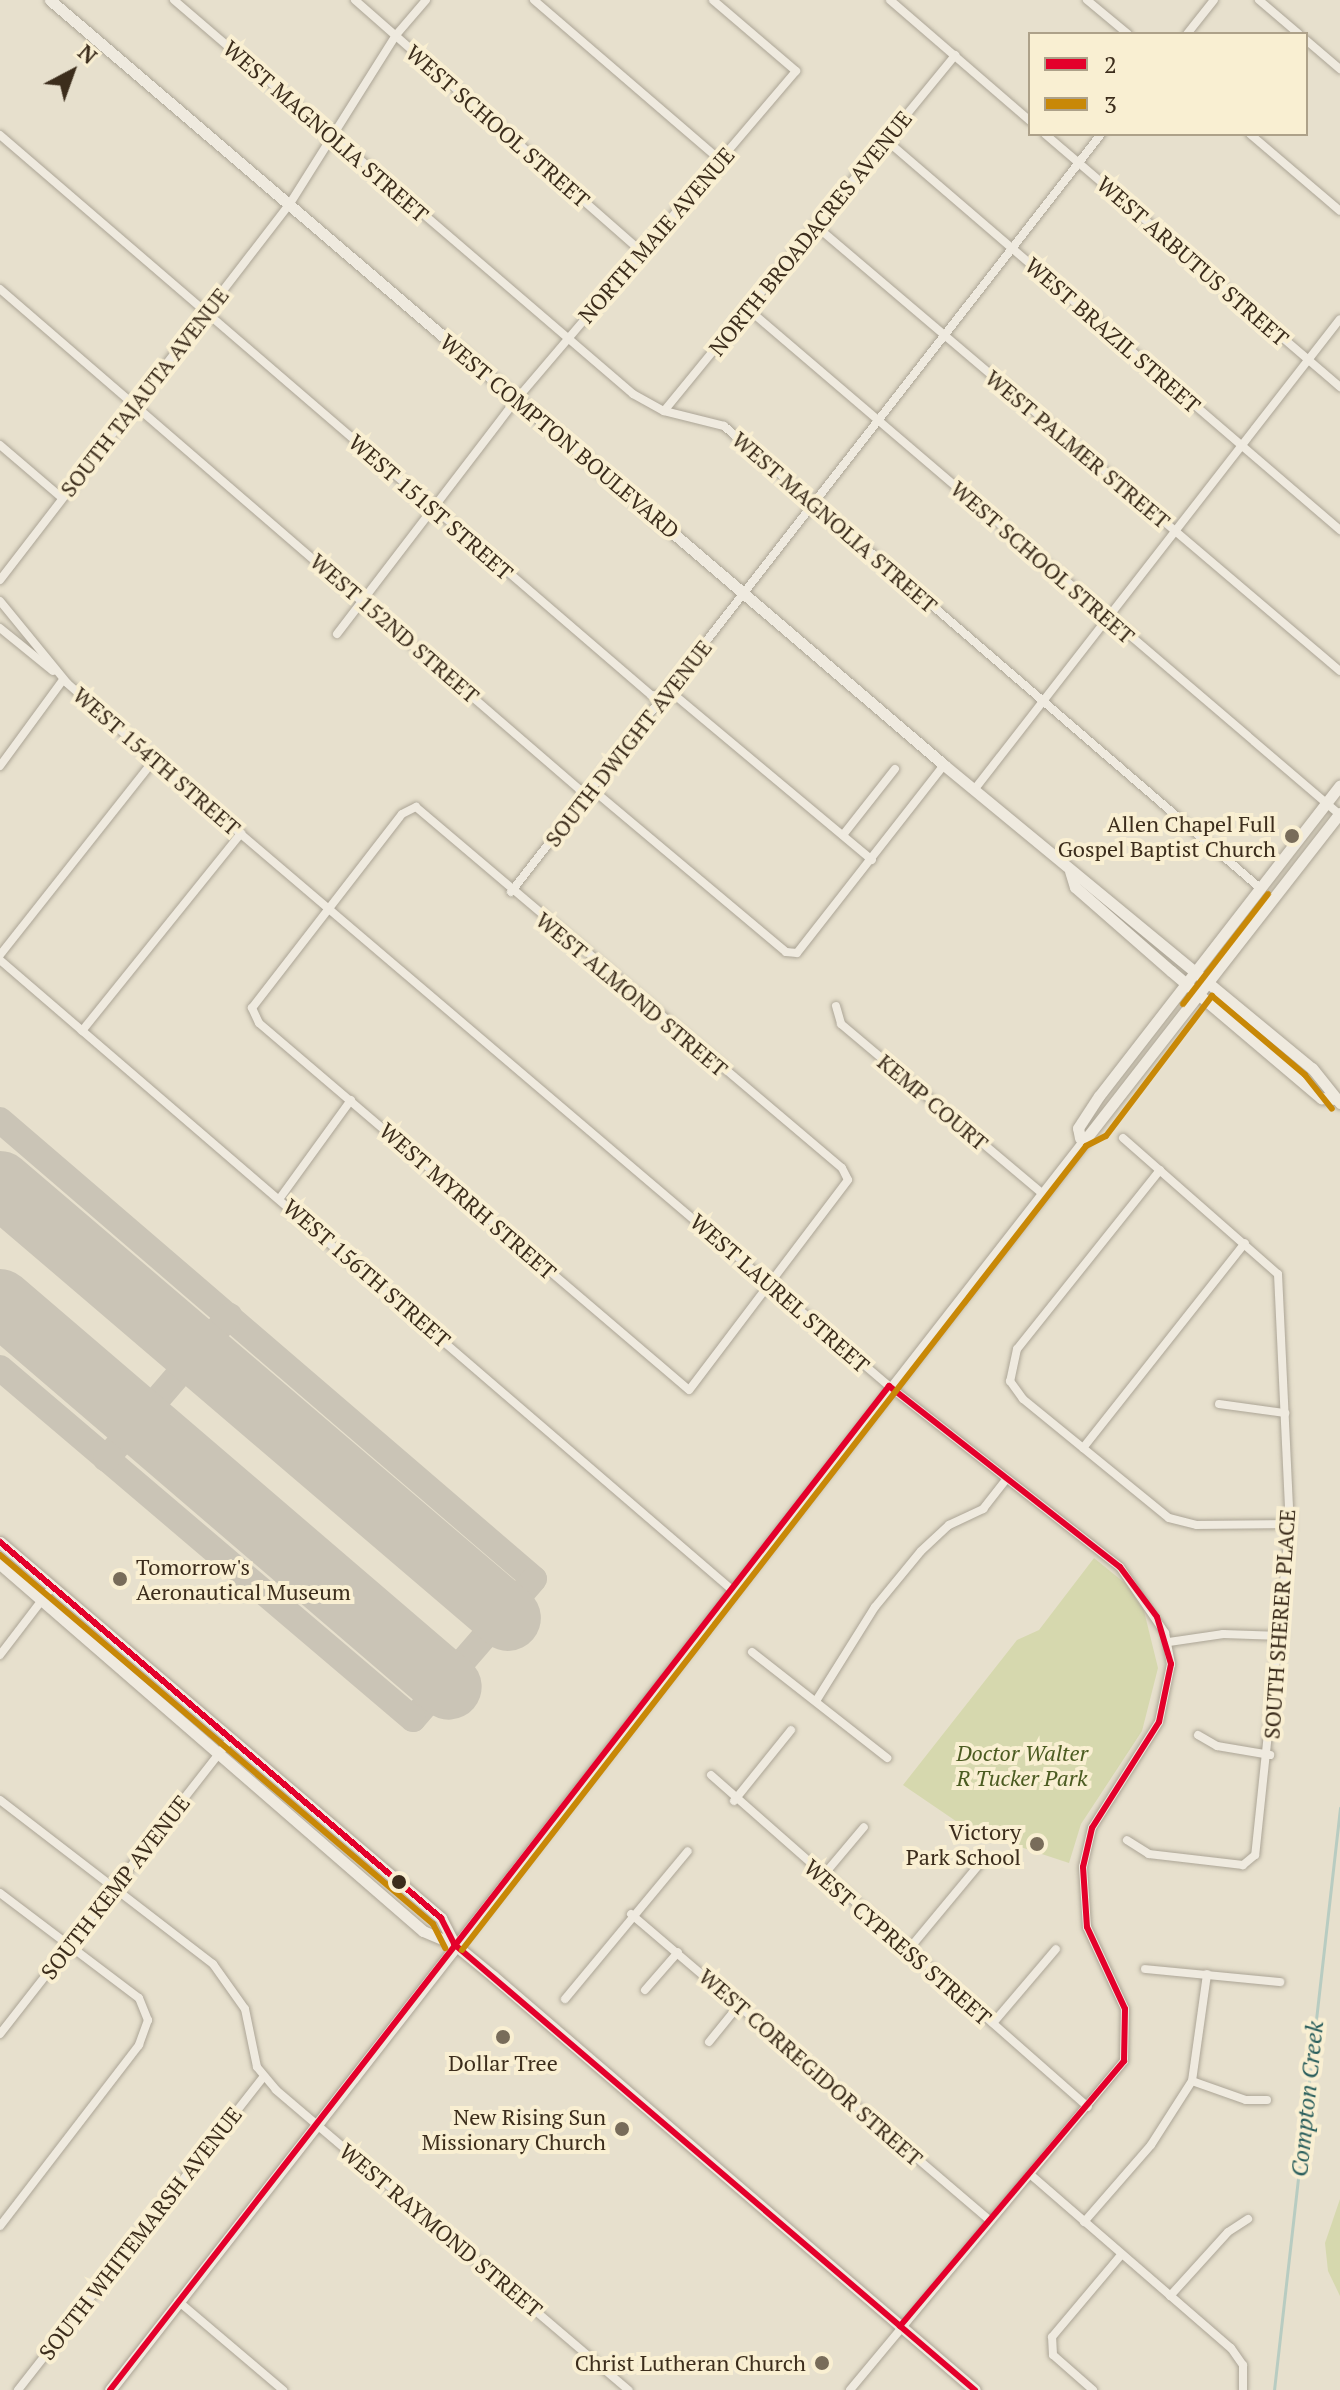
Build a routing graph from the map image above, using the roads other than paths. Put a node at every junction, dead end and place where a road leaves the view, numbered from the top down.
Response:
1 (50, 0) edge
2 (174, 0) edge
3 (355, 0) edge
4 (426, 0) edge
5 (534, 0) edge
6 (713, 0) edge
7 (890, 0) edge
8 (1087, 0) edge
9 (1214, 0) edge
10 (1259, 0) edge
11 (1126, 32) edge
12 (1189, 32) edge
13 (1297, 32) edge
14 (396, 35) junction
15 (1308, 42) edge
16 (955, 55) junction
17 (1340, 69) edge
18 (1028, 119) edge
19 (0, 135) edge
20 (333, 136) junction
21 (1047, 136) edge
22 (1099, 136) edge
23 (1252, 136) edge
24 (886, 140) junction
25 (720, 160) junction
26 (1079, 163) junction
27 (289, 205) junction
28 (1340, 211) edge
29 (816, 226) junction
30 (1013, 249) junction
31 (642, 252) junction
32 (0, 289) edge
33 (748, 309) junction
34 (205, 313) junction
35 (1340, 319) edge
36 (944, 335) junction
37 (566, 338) junction
38 (1308, 360) junction
39 (1340, 387) edge
40 (516, 400) junction
41 (135, 406) junction
42 (664, 411) junction
43 (879, 419) junction
44 (0, 445) edge
45 (1243, 447) junction
46 (62, 498) junction
47 (814, 503) junction
48 (434, 509) junction
49 (1340, 530) edge
50 (1178, 533) junction
51 (0, 580) edge
52 (745, 594) junction
53 (364, 599) junction
54 (0, 601) edge
55 (1109, 619) junction
56 (0, 628) edge
57 (337, 634) dead end
58 (1340, 671) edge
59 (67, 683) junction
60 (663, 696) junction
61 (1042, 702) junction
62 (154, 760) junction
63 (944, 765) junction
64 (0, 766) edge
65 (895, 769) dead end
66 (1340, 785) edge
67 (974, 790) junction
68 (589, 792) junction
69 (1326, 802) junction
70 (1339, 813) edge
71 (241, 833) junction
72 (843, 835) junction
73 (872, 860) junction
74 (1070, 871) junction
75 (1260, 888) junction
76 (511, 892) junction
77 (329, 906) junction
78 (0, 957) edge
79 (1196, 970) junction
80 (1210, 982) junction
81 (1186, 984) junction
82 (1200, 995) junction
83 (836, 1006) dead end
84 (82, 1031) junction
85 (351, 1100) junction
86 (1338, 1101) edge
87 (1080, 1138) junction
88 (1123, 1138) dead end
89 (1160, 1170) junction
90 (1039, 1191) junction
91 (280, 1198) junction
92 (1245, 1243) junction
93 (772, 1286) junction
94 (1008, 1374) junction
95 (997, 1376) dead end
96 (889, 1386) junction
97 (1219, 1404) dead end
98 (1285, 1413) junction
99 (1083, 1448) junction
100 (1006, 1480) junction
101 (1290, 1524) junction
102 (0, 1542) edge
103 (0, 1564) edge
104 (52, 1587) junction
105 (731, 1589) junction
106 (42, 1600) junction
107 (1282, 1636) junction
108 (1169, 1642) junction
109 (752, 1652) dead end
110 (0, 1655) edge
111 (816, 1701) junction
112 (791, 1730) dead end
113 (1198, 1735) dead end
114 (230, 1740) junction
115 (218, 1755) junction
116 (1270, 1755) junction
117 (887, 1758) dead end
118 (711, 1775) dead end
119 (0, 1800) edge
120 (734, 1801) junction
121 (864, 1827) dead end
122 (1127, 1840) dead end
123 (688, 1851) dead end
124 (983, 1860) dead end
125 (822, 1877) junction
126 (114, 1888) junction
127 (0, 1893) edge
128 (631, 1914) junction
129 (69, 1944) junction
130 (454, 1944) junction
131 (909, 1949) junction
132 (1056, 1949) dead end
133 (678, 1952) junction
134 (1145, 1969) dead end
135 (1207, 1974) junction
136 (1280, 1982) dead end
137 (645, 1990) dead end
138 (565, 1999) dead end
139 (739, 2005) junction
140 (993, 2023) junction
141 (0, 2034) edge
142 (709, 2042) dead end
143 (263, 2077) junction
144 (1192, 2081) junction
145 (1267, 2100) dead end
146 (1088, 2107) junction
147 (316, 2124) junction
148 (1031, 2175) junction
149 (1248, 2219) dead end
150 (990, 2221) junction
151 (1084, 2222) junction
152 (0, 2226) edge
153 (1121, 2255) junction
154 (1170, 2296) junction
155 (178, 2301) junction
156 (900, 2326) junction
157 (18, 2390) edge
158 (110, 2390) edge
159 (283, 2390) edge
160 (629, 2390) edge
161 (850, 2390) edge
162 (975, 2390) edge
163 (1093, 2390) edge
164 (1243, 2390) edge

1 - 27 main road, WEST COMPTON BOULEVARD
2 - 20 street, WEST MAGNOLIA STREET
3 - 14 street, WEST SCHOOL STREET
4 - 14 street, SOUTH TAJAUTA AVENUE
5 - 25 street
6 - 25 street, NORTH MAIE AVENUE
7 - 16 street
8 - 11 street
9 - 12 street
10 - 13 street
14 - 20 street, SOUTH TAJAUTA AVENUE
14 - 31 street, WEST SCHOOL STREET
15 - 17 street
16 - 18 street
16 - 24 street, NORTH BROADACRES AVENUE
19 - 34 street, WEST 151ST STREET
20 - 27 street, SOUTH TAJAUTA AVENUE
20 - 37 street, WEST MAGNOLIA STREET
21 - 26 street, WEST ARBUTUS STREET
22 - 26 street, SOUTH DWIGHT AVENUE
23 - 28 street
24 - 29 street, NORTH BROADACRES AVENUE
24 - 30 street, WEST BRAZIL STREET
25 - 31 street, NORTH MAIE AVENUE
26 - 30 street, SOUTH DWIGHT AVENUE
26 - 38 street, WEST ARBUTUS STREET
27 - 34 street, SOUTH TAJAUTA AVENUE
27 - 40 main road, WEST COMPTON BOULEVARD
29 - 33 street, NORTH BROADACRES AVENUE
29 - 36 street, WEST PALMER STREET
30 - 36 street, SOUTH DWIGHT AVENUE
30 - 45 street, WEST BRAZIL STREET
31 - 37 street, NORTH MAIE AVENUE
32 - 41 street, WEST 152ND STREET
33 - 42 street, NORTH BROADACRES AVENUE
33 - 43 street, WEST SCHOOL STREET
34 - 41 street, SOUTH TAJAUTA AVENUE
34 - 48 street, WEST 151ST STREET
35 - 38 street
36 - 43 street, SOUTH DWIGHT AVENUE
36 - 50 street, WEST PALMER STREET
37 - 40 street, NORTH MAIE AVENUE
37 - 42 street, WEST MAGNOLIA STREET
38 - 39 street, WEST ARBUTUS STREET
38 - 45 street
40 - 48 street, NORTH MAIE AVENUE
40 - 52 main road, WEST COMPTON BOULEVARD
41 - 46 street, SOUTH TAJAUTA AVENUE
41 - 53 street, WEST 152ND STREET
42 - 47 street, WEST MAGNOLIA STREET
43 - 47 street, SOUTH DWIGHT AVENUE
43 - 55 street, WEST SCHOOL STREET
44 - 46 street
45 - 49 street, WEST BRAZIL STREET
45 - 50 street
46 - 51 street, SOUTH TAJAUTA AVENUE
47 - 52 street, SOUTH DWIGHT AVENUE
47 - 61 street, WEST MAGNOLIA STREET
48 - 53 street, NORTH MAIE AVENUE
48 - 60 street, WEST 151ST STREET
50 - 55 street
50 - 58 street, WEST PALMER STREET
52 - 60 street, SOUTH DWIGHT AVENUE
52 - 63 main road, WEST COMPTON BOULEVARD
53 - 57 street, NORTH MAIE AVENUE
53 - 68 street, WEST 152ND STREET
54 - 59 street, WEST 154TH STREET
55 - 61 street
55 - 69 street, WEST SCHOOL STREET
56 - 59 street
59 - 62 street, WEST 154TH STREET
59 - 64 street
60 - 68 street, SOUTH DWIGHT AVENUE
60 - 72 street, WEST 151ST STREET
61 - 67 street
61 - 75 street, WEST MAGNOLIA STREET
62 - 71 street, WEST 154TH STREET
62 - 78 street
63 - 67 main road, WEST COMPTON BOULEVARD
63 - 73 street
65 - 72 street
66 - 69 main road
67 - 74 main road, WEST COMPTON BOULEVARD
68 - 73 street, WEST 152ND STREET
68 - 76 street, SOUTH DWIGHT AVENUE
69 - 70 street, WEST SCHOOL STREET
69 - 75 main road
70 - 80 main road
71 - 77 street, WEST 154TH STREET
71 - 84 street
72 - 73 street, WEST 151ST STREET
74 - 79 main road, WEST COMPTON BOULEVARD
74 - 81 main road, WEST COMPTON BOULEVARD
75 - 79 main road
76 - 77 street, WEST ALMOND STREET
76 - 93 street, WEST ALMOND STREET
77 - 85 street, WEST MYRRH STREET
77 - 93 street, WEST LAUREL STREET
78 - 84 street, WEST 156TH STREET
79 - 80 main road, WEST COMPTON BOULEVARD
79 - 81 main road
80 - 82 main road
80 - 86 main road, WEST COMPTON BOULEVARD
81 - 82 main road, WEST COMPTON BOULEVARD
81 - 87 main road
82 - 86 main road, WEST COMPTON BOULEVARD
82 - 87 main road
83 - 90 street, KEMP COURT
84 - 91 street, WEST 156TH STREET
85 - 91 street
85 - 93 street, WEST MYRRH STREET
87 - 90 main road
88 - 89 street
89 - 92 street
89 - 94 street
90 - 96 main road
91 - 105 street, WEST 156TH STREET
92 - 98 street, SOUTH SHERER PLACE
92 - 99 street
93 - 96 street, WEST LAUREL STREET
94 - 95 street
94 - 99 street
96 - 100 street, WEST LAUREL STREET
96 - 105 main road
97 - 98 street
98 - 101 street, SOUTH SHERER PLACE
99 - 101 street
100 - 108 street, WEST LAUREL STREET
100 - 111 street
101 - 107 street, SOUTH SHERER PLACE
102 - 104 main road
103 - 106 main road
104 - 106 street
104 - 114 main road
105 - 130 main road
106 - 110 street
106 - 115 main road
107 - 108 street
107 - 116 street, SOUTH SHERER PLACE
108 - 146 street
109 - 111 street
111 - 117 street
112 - 120 street
113 - 116 street
114 - 115 street, SOUTH KEMP AVENUE
114 - 130 main road
115 - 126 street, SOUTH KEMP AVENUE
115 - 130 main road
116 - 122 street, SOUTH SHERER PLACE
118 - 120 street, WEST CYPRESS STREET
119 - 126 street
120 - 125 street, WEST CYPRESS STREET
121 - 125 street
123 - 128 street
124 - 131 street
125 - 131 street, WEST CYPRESS STREET
126 - 129 street, SOUTH KEMP AVENUE
126 - 143 street
127 - 129 street
128 - 133 street, WEST CORREGIDOR STREET
128 - 138 street
129 - 141 street, SOUTH KEMP AVENUE
129 - 152 street
130 - 147 main road
130 - 156 main road
131 - 140 street, WEST CYPRESS STREET
132 - 140 street
133 - 137 street
133 - 139 street, WEST CORREGIDOR STREET
134 - 135 street
135 - 136 street
135 - 144 street
139 - 142 street
139 - 150 street, WEST CORREGIDOR STREET
140 - 146 street, WEST CYPRESS STREET
143 - 147 street, WEST RAYMOND STREET
143 - 157 street, SOUTH WHITEMARSH AVENUE
144 - 145 street
144 - 151 street
146 - 148 street
147 - 155 main road
147 - 160 street, WEST RAYMOND STREET
148 - 150 street
148 - 151 street
149 - 154 street
150 - 156 street
151 - 153 street
153 - 154 street
153 - 163 street
154 - 164 street
155 - 158 main road
155 - 159 street
156 - 161 street
156 - 162 main road

